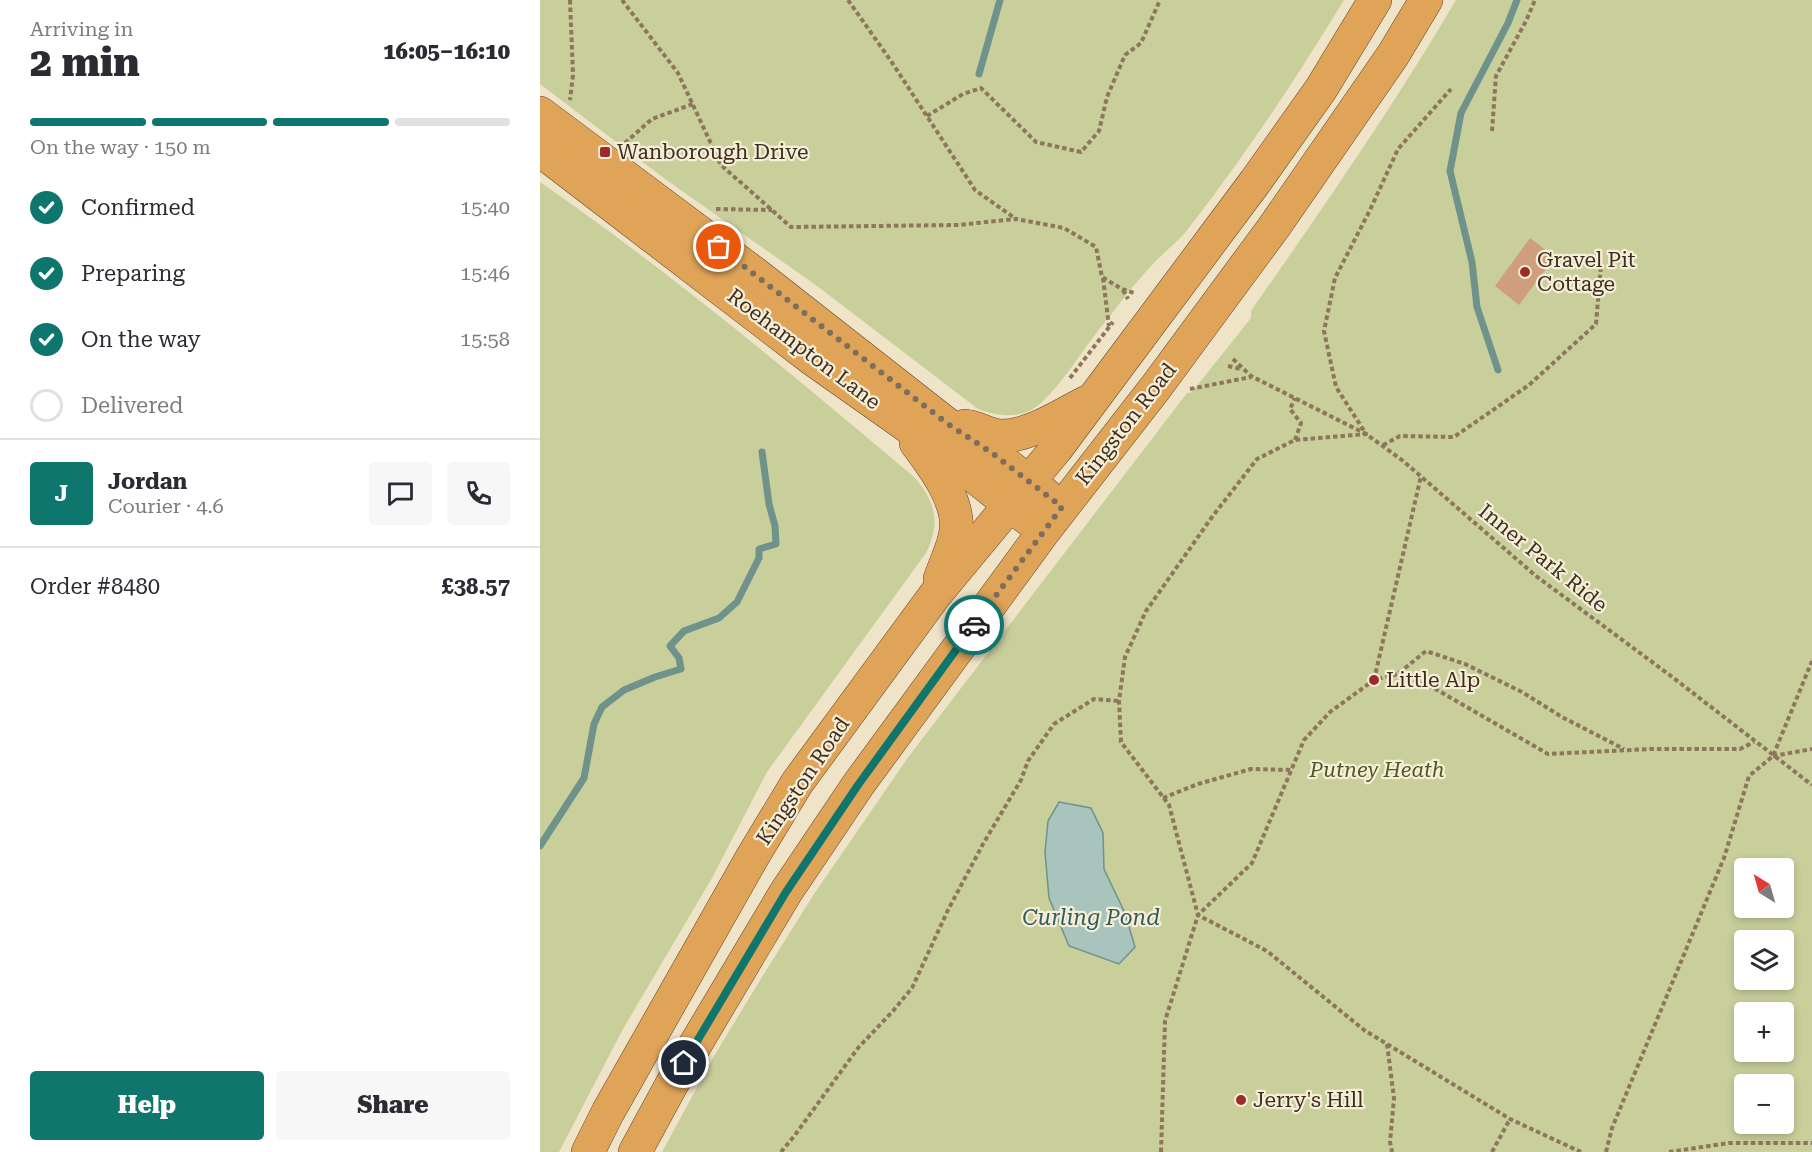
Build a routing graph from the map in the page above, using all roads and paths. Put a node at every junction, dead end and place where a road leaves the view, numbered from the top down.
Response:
1 (570, 0) edge
2 (622, 0) edge
3 (848, 0) edge
4 (1160, 0) edge
5 (1375, 0) edge
6 (1426, 0) edge
7 (1535, 0) edge
8 (1451, 89) dead end
9 (693, 104) junction
10 (555, 108) edge
11 (927, 116) junction
12 (1492, 131) dead end
13 (540, 150) edge
14 (618, 150) dead end
15 (709, 209) dead end
16 (772, 210) junction
17 (1016, 219) junction
18 (1600, 265) dead end
19 (1102, 277) junction
20 (1122, 289) junction
21 (1134, 293) dead end
22 (1128, 299) dead end
23 (1109, 326) dead end
24 (1233, 359) dead end
25 (1228, 366) dead end
26 (1242, 369) junction
27 (1251, 376) junction
28 (1187, 389) dead end
29 (1295, 398) junction
30 (1091, 401) junction
31 (900, 421) junction
32 (948, 424) junction
33 (1366, 434) junction
34 (1295, 440) junction
35 (1382, 446) junction
36 (1421, 476) junction
37 (1019, 493) junction
38 (1053, 519) junction
39 (935, 595) junction
40 (1812, 661) edge
41 (1398, 674) junction
42 (1374, 680) junction
43 (1119, 701) junction
44 (1754, 742) junction
45 (1812, 749) edge
46 (1627, 750) junction
47 (1773, 756) junction
48 (1291, 770) junction
49 (1812, 785) edge
50 (1163, 798) junction
51 (1198, 915) junction
52 (1388, 1044) junction
53 (1510, 1119) junction
54 (1812, 1143) edge
55 (588, 1152) edge
56 (635, 1152) edge
57 (781, 1152) edge
58 (1161, 1152) edge
59 (1392, 1152) edge
60 (1492, 1152) edge
61 (1581, 1152) edge
62 (1606, 1152) edge
63 (1669, 1152) edge

1 - 10 path
2 - 9 path
3 - 11 path
4 - 11 path
5 - 30 highway, Kingston Road
6 - 38 highway, Kingston Road
7 - 12 path
8 - 33 path
9 - 14 path
9 - 16 path
10 - 32 highway, Roehampton Lane
11 - 17 path
13 - 31 highway, Roehampton Lane
15 - 16 path
16 - 17 path
17 - 19 path
18 - 35 path
19 - 20 path
19 - 23 path
20 - 21 path
20 - 22 path
24 - 26 path, Inner Park Ride
25 - 26 path
26 - 27 path, Inner Park Ride
27 - 28 path
27 - 29 path, Inner Park Ride
29 - 33 path, Inner Park Ride
29 - 34 path
30 - 32 highway
30 - 37 highway, Kingston Road
31 - 37 highway, Roehampton Lane
31 - 39 highway
32 - 37 highway, Roehampton Lane
33 - 34 path
33 - 35 path, Inner Park Ride
34 - 43 path
35 - 36 path, Inner Park Ride
36 - 42 path
36 - 44 path, Inner Park Ride
37 - 38 highway
37 - 39 highway, Kingston Road
38 - 56 highway, Kingston Road
39 - 55 highway, Kingston Road
40 - 47 path
41 - 42 path
41 - 46 path
41 - 46 path
42 - 48 path
43 - 50 path
43 - 57 path
44 - 46 path
44 - 47 path, Inner Park Ride
45 - 47 path
47 - 49 path, Inner Park Ride
47 - 62 path
48 - 50 path
48 - 51 path
50 - 51 path
51 - 52 path
51 - 58 path
52 - 53 path
52 - 59 path
53 - 60 path
53 - 61 path
54 - 63 path

